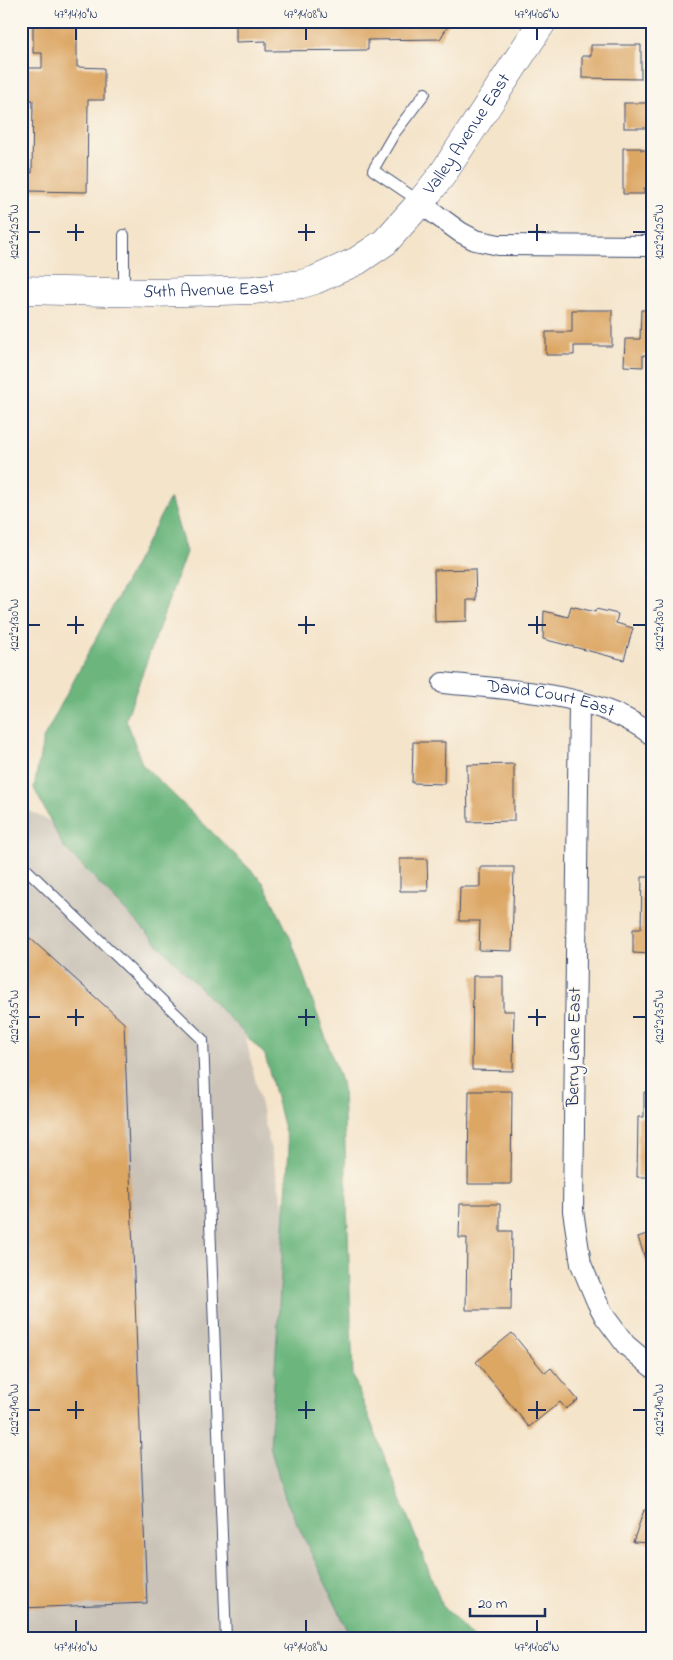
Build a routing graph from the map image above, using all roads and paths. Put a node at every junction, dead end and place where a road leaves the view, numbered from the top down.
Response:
1 (543, 21) edge
2 (425, 93) dead end
3 (420, 202) junction
4 (124, 235) dead end
5 (385, 242) joint
6 (652, 246) edge
7 (21, 290) edge
8 (124, 292) junction
9 (444, 683) dead end
10 (579, 702) junction
11 (652, 735) edge
12 (21, 864) edge
13 (652, 1367) edge
14 (226, 1639) edge

1 - 3 main road, Valley Avenue East
2 - 3 lane
3 - 5 main road, Valley Avenue East
3 - 6 street
4 - 8 lane
5 - 8 main road, 54th Avenue East
7 - 8 main road, 54th Avenue East
9 - 10 street, David Court East
10 - 11 street, David Court East
10 - 13 street, Berry Lane East
12 - 14 lane

